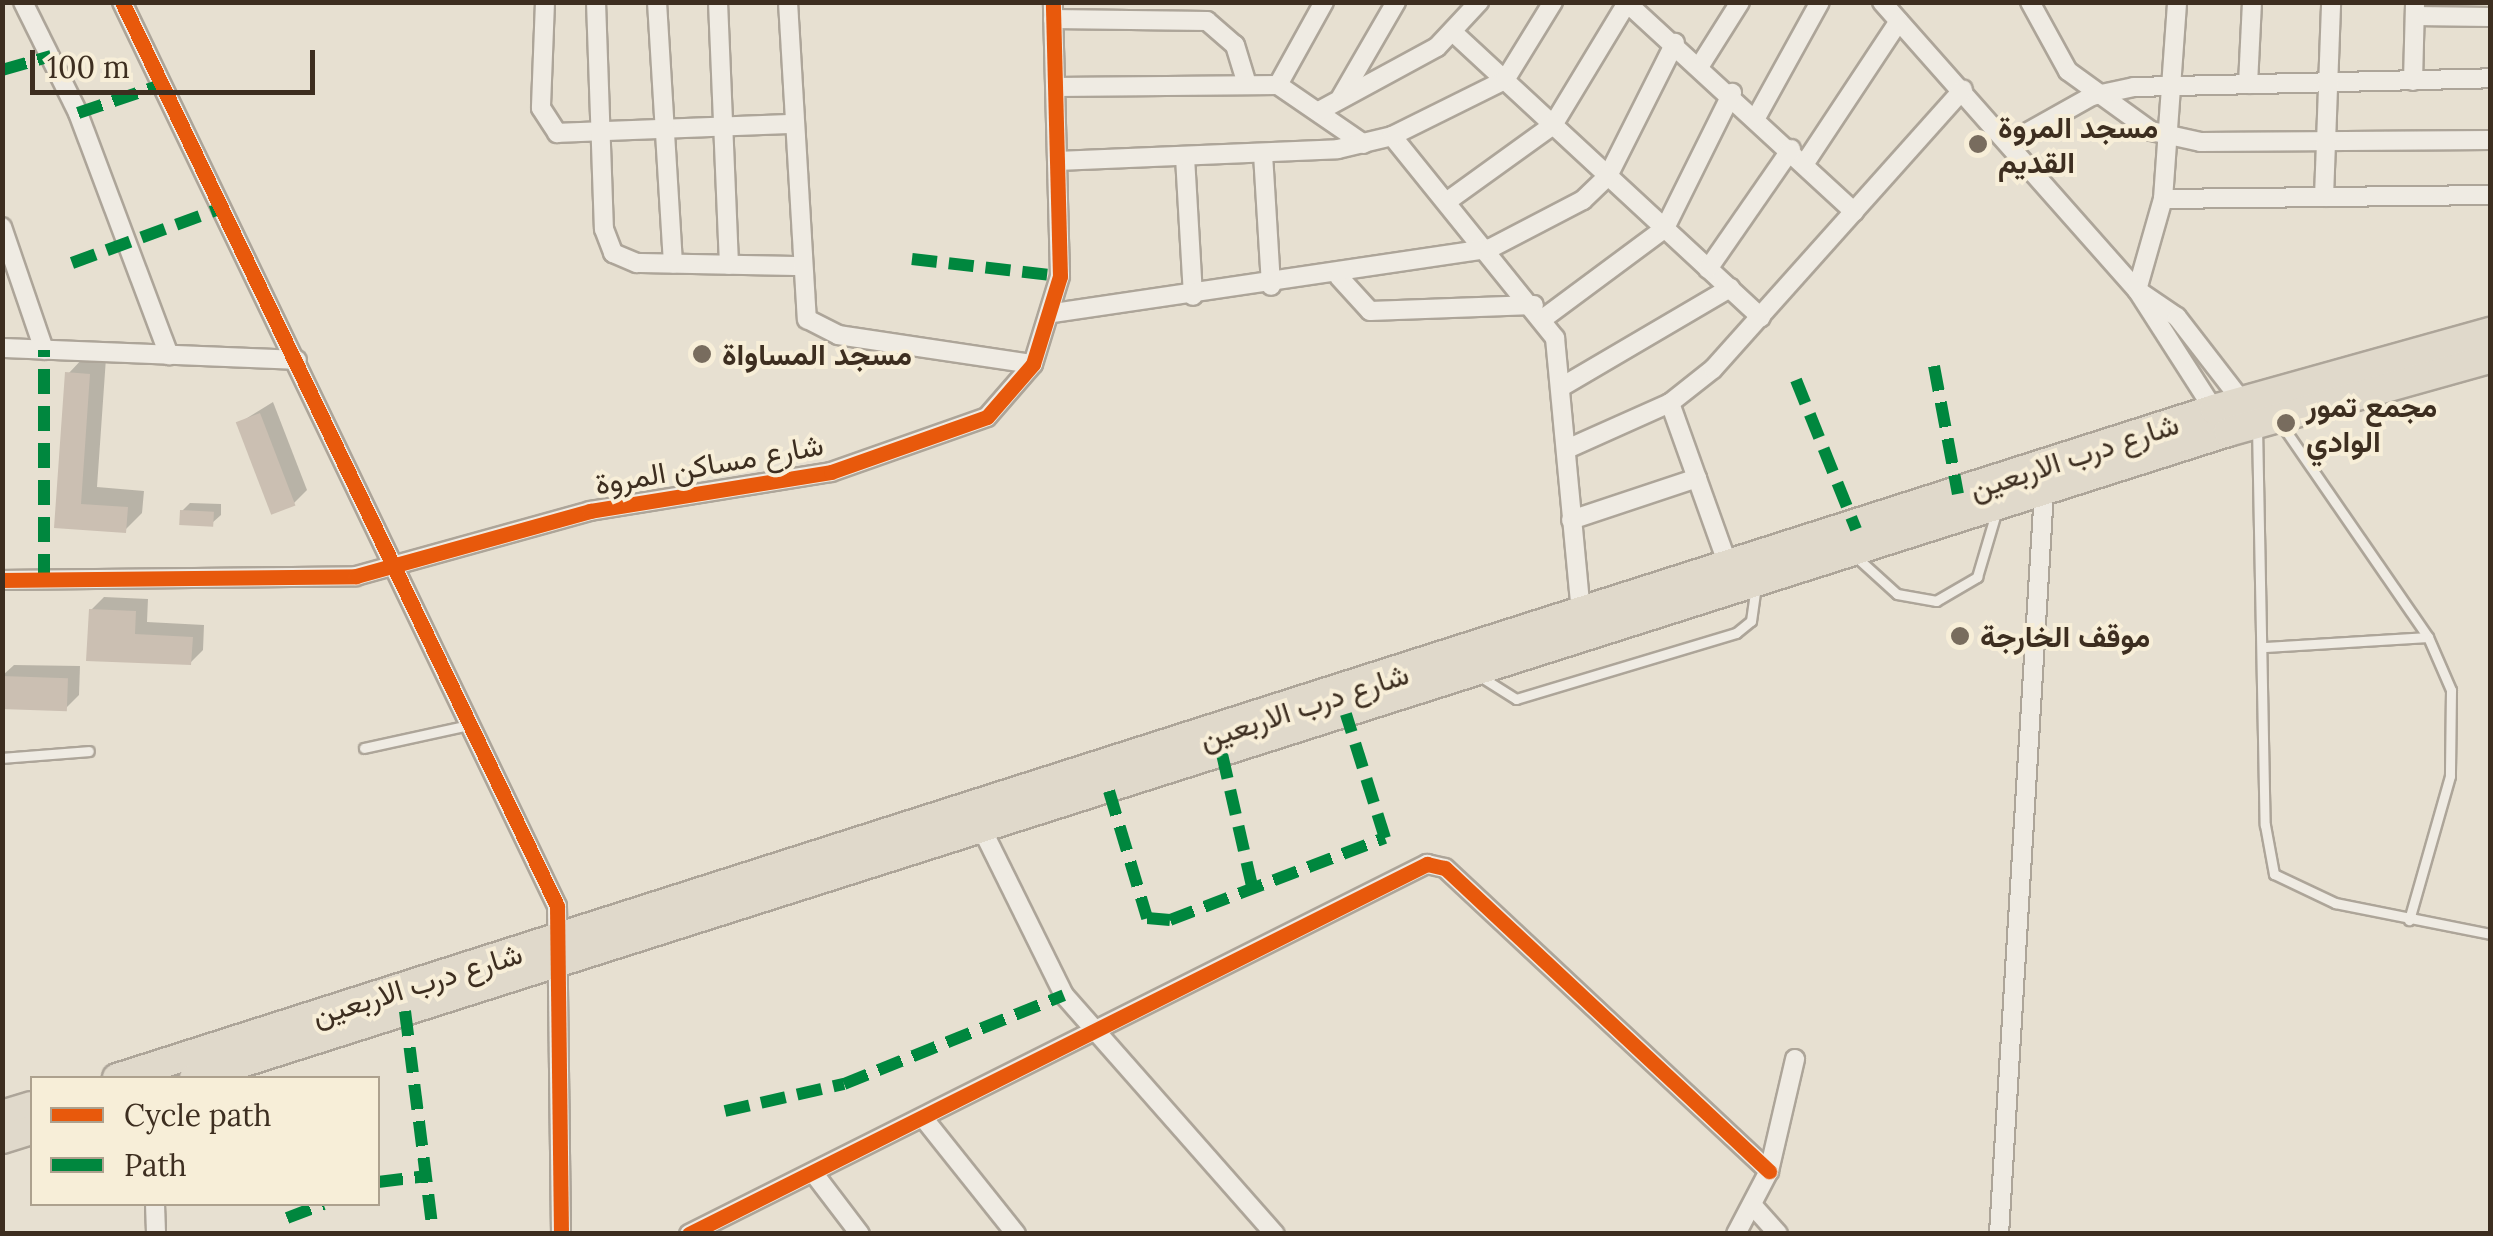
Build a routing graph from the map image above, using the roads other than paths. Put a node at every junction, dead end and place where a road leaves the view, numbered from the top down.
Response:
1 (23, 2) edge
2 (122, 2) edge
3 (545, 2) edge
4 (596, 2) edge
5 (657, 2) edge
6 (718, 2) edge
7 (788, 2) edge
8 (1324, 2) edge
9 (1396, 2) edge
10 (1480, 2) edge
11 (1553, 2) edge
12 (1740, 2) edge
13 (1820, 2) edge
14 (1882, 2) edge
15 (2030, 2) edge
16 (2177, 2) edge
17 (2252, 2) edge
18 (2331, 2) edge
19 (1633, 5) edge
20 (2415, 9) edge
21 (1053, 10) edge
22 (2490, 16) edge
23 (1899, 20) junction
24 (1455, 34) junction
25 (1674, 44) junction
26 (1701, 64) junction
27 (2490, 78) edge
28 (1505, 80) junction
29 (2413, 80) junction
30 (1246, 82) junction
31 (2328, 83) junction
32 (2248, 84) junction
33 (1278, 85) junction
34 (2174, 85) junction
35 (1055, 88) junction
36 (1962, 89) junction
37 (1732, 93) junction
38 (2092, 96) junction
39 (1341, 98) junction
40 (1321, 110) junction
41 (1757, 116) junction
42 (793, 124) junction
43 (1553, 125) junction
44 (724, 127) junction
45 (664, 130) junction
46 (600, 133) junction
47 (1392, 136) junction
48 (2171, 137) junction
49 (2490, 140) edge
50 (2326, 141) junction
51 (2010, 142) junction
52 (1364, 144) junction
53 (1263, 154) junction
54 (1185, 156) junction
55 (1798, 156) junction
56 (1057, 162) junction
57 (1608, 176) junction
58 (2490, 196) edge
59 (2324, 197) junction
60 (2163, 198) junction
61 (1449, 200) junction
62 (1854, 212) junction
63 (2, 227) edge
64 (1665, 228) junction
65 (1490, 249) junction
66 (672, 264) junction
67 (730, 264) junction
68 (799, 266) junction
69 (1708, 268) junction
70 (1339, 277) junction
71 (1270, 286) junction
72 (1730, 288) junction
73 (2137, 290) junction
74 (1193, 296) junction
75 (1539, 312) junction
76 (1053, 313) junction
77 (1761, 318) junction
78 (2490, 332) edge
79 (2, 348) edge
80 (44, 350) junction
81 (169, 354) junction
82 (2490, 359) edge
83 (297, 360) junction
84 (1032, 364) junction
85 (1563, 386) junction
86 (1670, 403) junction
87 (2259, 414) junction
88 (2221, 421) junction
89 (1567, 450) junction
90 (1697, 478) junction
91 (2044, 491) junction
92 (1997, 506) junction
93 (1571, 520) junction
94 (1852, 553) junction
95 (397, 568) junction
96 (1729, 568) junction
97 (2, 580) edge
98 (1756, 583) junction
99 (1583, 626) junction
100 (2428, 637) junction
101 (2266, 647) junction
102 (1476, 673) junction
103 (472, 724) junction
104 (1280, 725) junction
105 (364, 748) dead end
106 (89, 751) dead end
107 (2, 758) edge
108 (982, 830) junction
109 (2409, 920) junction
110 (2490, 934) edge
111 (564, 951) junction
112 (1093, 1030) junction
113 (1795, 1059) dead end
114 (152, 1073) edge
115 (200, 1076) edge
116 (30, 1107) edge
117 (2, 1115) edge
118 (925, 1120) junction
119 (30, 1131) edge
120 (2, 1139) edge
121 (1769, 1171) junction
122 (814, 1175) junction
123 (155, 1206) edge
124 (1754, 1207) junction
125 (156, 1234) edge
126 (561, 1234) edge
127 (689, 1234) edge
128 (860, 1234) edge
129 (1016, 1234) edge
130 (1274, 1234) edge
131 (1736, 1234) edge
132 (1778, 1234) edge
133 (1999, 1234) edge

1 - 81 street
2 - 83 street
3 - 46 street
4 - 46 street
5 - 45 street
6 - 44 street
7 - 42 street
8 - 33 street
9 - 39 street
10 - 24 street
11 - 28 street
12 - 26 street
13 - 41 street
14 - 23 street
15 - 38 street
16 - 34 street
17 - 32 street
18 - 31 street
19 - 25 street
19 - 43 street
20 - 22 street
20 - 29 street
21 - 30 street
21 - 35 street, شارع مساكن المروة
23 - 36 street
23 - 55 street
24 - 28 street
24 - 39 street
25 - 26 street
25 - 57 street
26 - 37 street
27 - 29 street
28 - 43 street
28 - 47 street
29 - 31 street
30 - 33 street
30 - 35 street
31 - 32 street
31 - 50 street
32 - 34 street
33 - 40 street
34 - 38 street
34 - 48 street
35 - 56 street, شارع مساكن المروة
36 - 51 street
36 - 62 street
37 - 41 street
37 - 64 street
38 - 48 street
38 - 51 street
39 - 40 street
40 - 52 street
41 - 55 street
42 - 44 street
42 - 68 street
43 - 57 street
43 - 61 street
44 - 45 street
44 - 67 street
45 - 46 street
45 - 66 street
46 - 66 street
47 - 52 street
47 - 61 street
48 - 50 street
48 - 60 street
49 - 50 street
50 - 59 street
51 - 73 street
52 - 53 street
53 - 54 street
53 - 71 street
54 - 56 street
54 - 74 street
55 - 62 street
55 - 69 street
56 - 76 street, شارع مساكن المروة
57 - 64 street
57 - 65 street
58 - 59 street
59 - 60 street
60 - 73 street
61 - 65 street
62 - 77 street
63 - 80 street
64 - 69 street
64 - 75 street
65 - 70 street
65 - 75 street
66 - 67 street
67 - 68 street
68 - 84 street
69 - 72 street
70 - 71 street
70 - 75 street
71 - 74 street
72 - 77 street
72 - 85 street
73 - 87 street
73 - 88 street
74 - 76 street
75 - 85 street
76 - 84 street, شارع مساكن المروة
77 - 86 street
78 - 87 highway, شارع درب الاربعين
79 - 80 street
80 - 81 street
81 - 83 street
82 - 87 highway, شارع درب الاربعين
83 - 95 street
84 - 95 street, شارع مساكن المروة
85 - 89 street
86 - 89 street
86 - 90 street
87 - 88 highway, شارع درب الاربعين
87 - 100 lane
87 - 101 lane
88 - 91 highway, شارع درب الاربعين
88 - 96 highway, شارع درب الاربعين
89 - 93 street
90 - 93 street
90 - 96 street
91 - 92 highway, شارع درب الاربعين
91 - 133 street
92 - 94 highway, شارع درب الاربعين
92 - 94 lane
93 - 99 street
94 - 98 highway, شارع درب الاربعين
95 - 97 street, شارع مساكن المروة
95 - 103 street
96 - 99 highway, شارع درب الاربعين
98 - 99 highway, شارع درب الاربعين
98 - 102 lane
99 - 102 highway, شارع درب الاربعين
99 - 104 highway, شارع درب الاربعين
100 - 101 lane
100 - 109 lane
101 - 109 lane
102 - 104 highway, شارع درب الاربعين
103 - 105 lane
103 - 111 street
104 - 108 highway, شارع درب الاربعين
104 - 111 highway, شارع درب الاربعين
106 - 107 lane
108 - 111 highway, شارع درب الاربعين
108 - 112 street
109 - 110 lane
111 - 114 highway, شارع درب الاربعين
111 - 115 highway, شارع درب الاربعين
111 - 126 street
112 - 118 street
112 - 121 street
112 - 130 street
113 - 121 street
116 - 117 highway
118 - 122 street
118 - 129 street
119 - 120 highway
121 - 124 street
122 - 127 street
122 - 128 street
123 - 125 street
124 - 131 street
124 - 132 street

